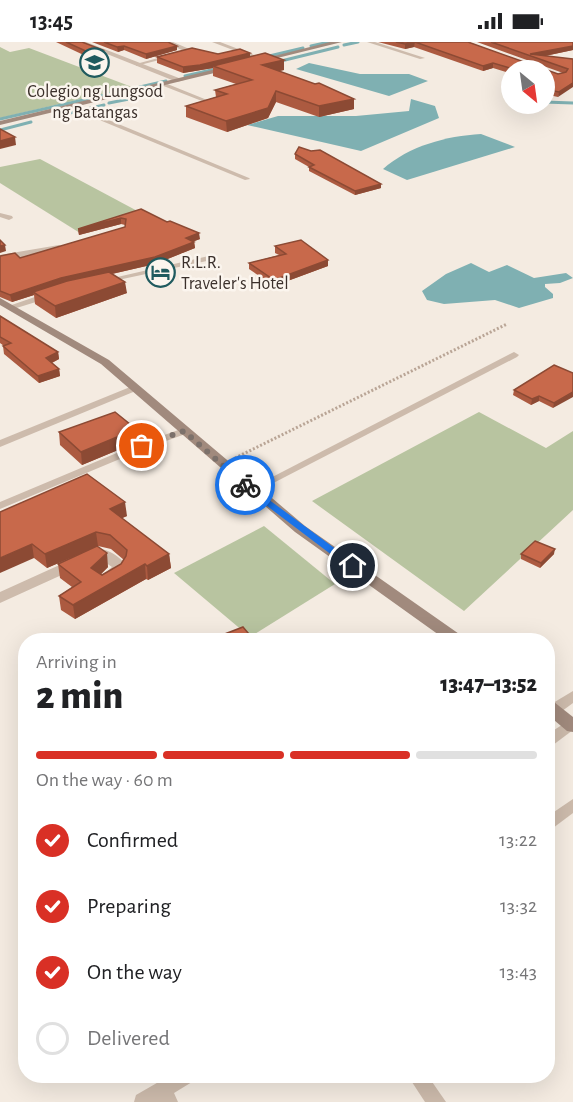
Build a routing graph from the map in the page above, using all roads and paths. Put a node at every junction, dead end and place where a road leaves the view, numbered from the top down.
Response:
1 (80, 42) edge
2 (167, 42) edge
3 (215, 42) edge
4 (339, 42) edge
5 (370, 42) edge
6 (422, 58) dead end
7 (264, 60) junction
8 (253, 62) edge
9 (138, 65) junction
10 (243, 65) edge
11 (180, 80) junction
12 (163, 84) junction
13 (209, 102) edge
14 (70, 106) junction
15 (0, 123) edge
16 (247, 179) dead end
17 (0, 214) edge
18 (9, 219) dead end
19 (65, 246) edge
20 (213, 257) dead end
21 (0, 258) edge
22 (23, 259) edge
23 (0, 268) edge
24 (94, 284) edge
25 (54, 293) edge
26 (5, 304) edge
27 (507, 324) dead end
28 (514, 355) dead end
29 (135, 388) junction
30 (184, 431) junction
31 (0, 444) edge
32 (221, 465) junction
33 (252, 490) junction
34 (0, 506) edge
35 (103, 582) edge
36 (0, 598) edge
37 (446, 633) edge
38 (573, 696) edge
39 (555, 705) edge
40 (555, 712) edge
41 (572, 725) edge
42 (555, 736) edge
43 (573, 805) edge
44 (555, 819) edge
45 (178, 1083) edge
46 (423, 1083) edge
47 (166, 1096) edge
48 (142, 1102) edge
49 (438, 1102) edge

1 - 9 street
2 - 9 street
3 - 7 lane
4 - 7 main road
5 - 6 lane
7 - 8 main road
9 - 11 street
10 - 11 main road
11 - 12 main road
12 - 13 lane
12 - 14 main road
14 - 15 main road
14 - 16 lane
17 - 18 lane
19 - 21 street
20 - 24 lane
22 - 23 street
25 - 26 lane
26 - 29 main road
27 - 32 path
28 - 33 lane
29 - 30 main road
29 - 31 lane
30 - 32 main road
30 - 34 lane
32 - 33 main road
33 - 37 main road
35 - 36 street
38 - 39 lane
40 - 41 main road
41 - 42 lane
43 - 44 lane
45 - 47 lane
46 - 49 lane
47 - 48 lane

